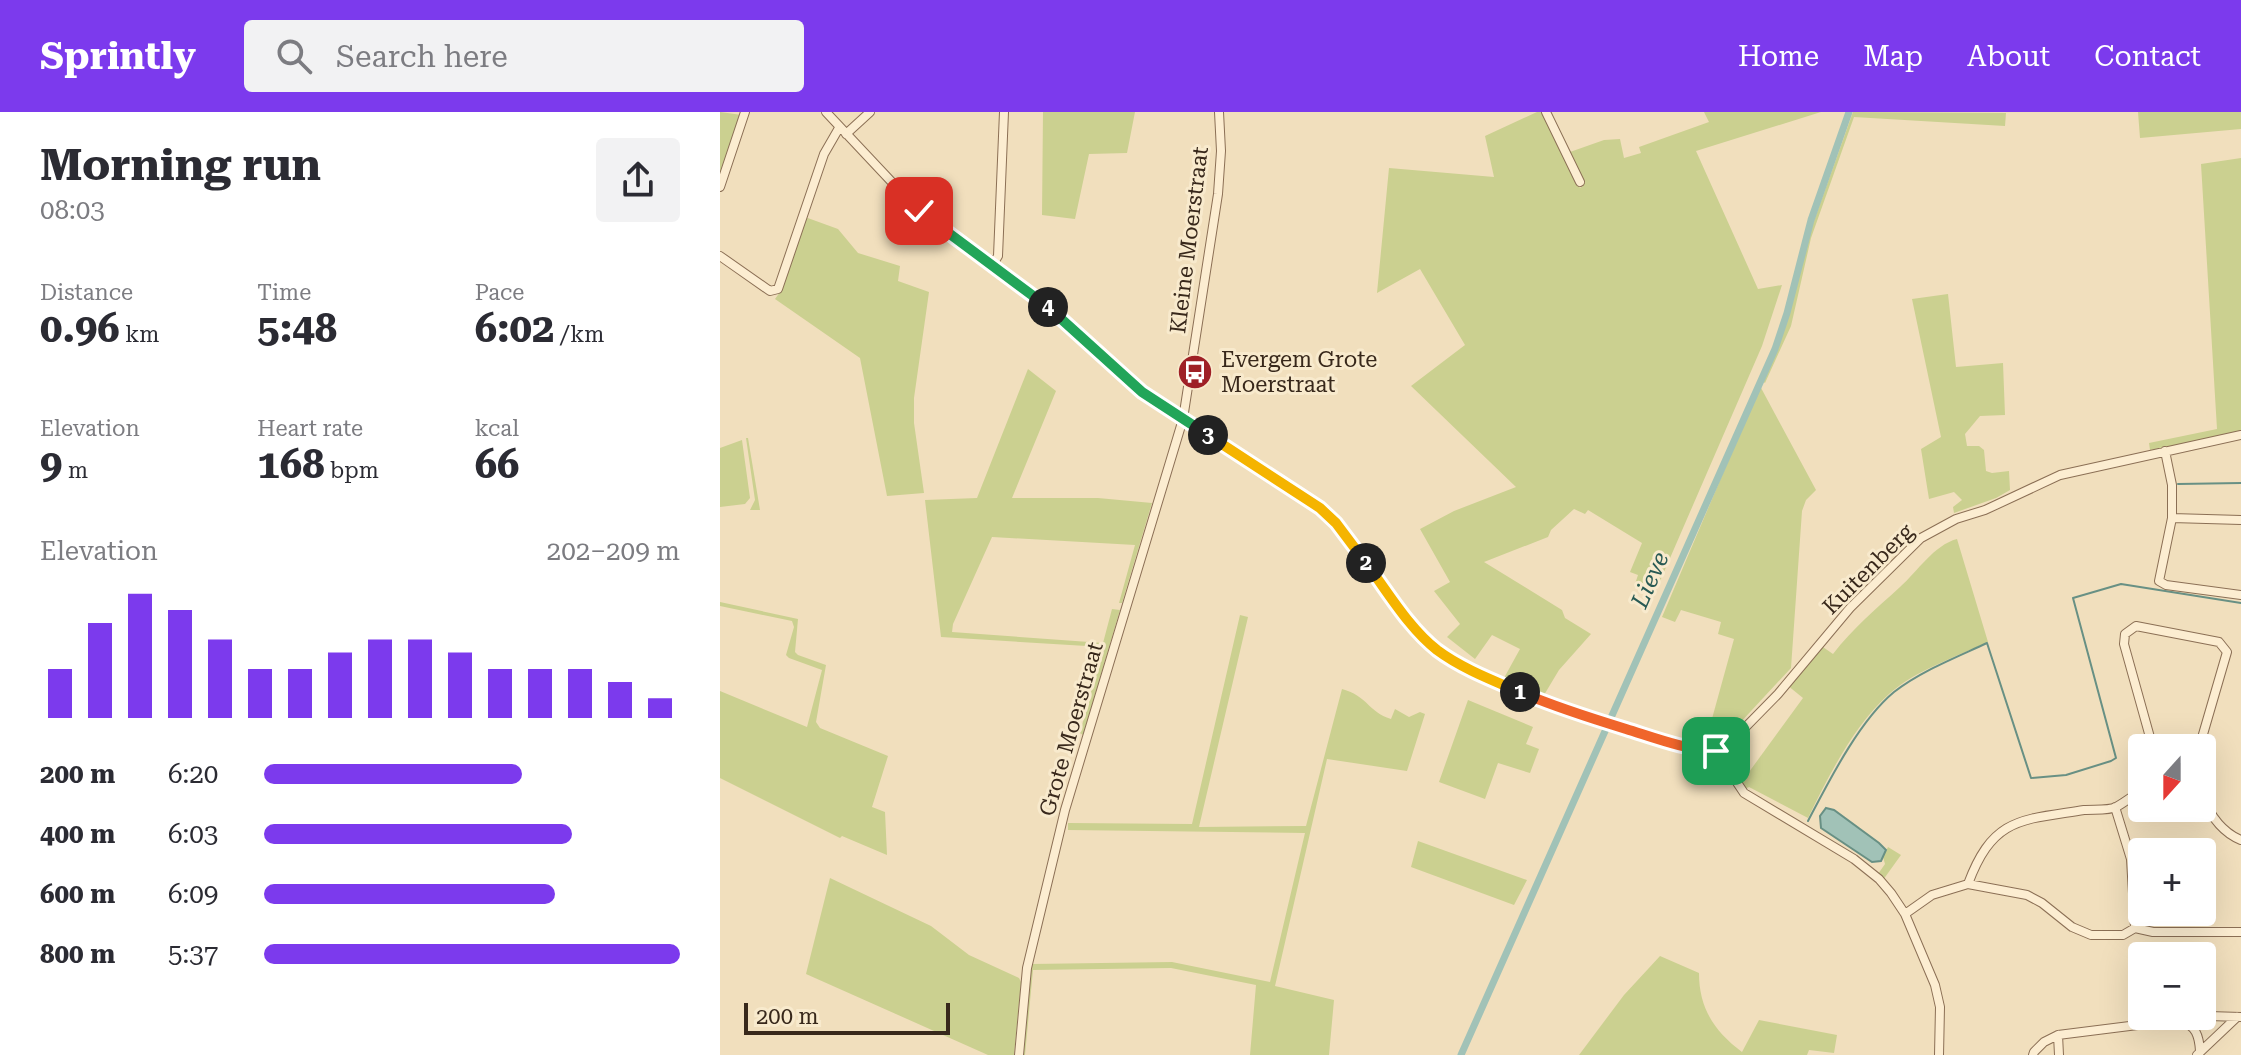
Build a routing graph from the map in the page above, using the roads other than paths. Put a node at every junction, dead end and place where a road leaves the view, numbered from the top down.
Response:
1 (745, 112) edge
2 (826, 112) edge
3 (870, 112) edge
4 (1004, 112) edge
5 (1219, 112) edge
6 (1546, 112) edge
7 (843, 131) junction
8 (1580, 182) dead end
9 (720, 187) edge
10 (720, 256) edge
11 (992, 266) junction
12 (1183, 419) junction
13 (2241, 435) edge
14 (2165, 451) junction
15 (2172, 518) junction
16 (2241, 520) edge
17 (2241, 595) edge
18 (2149, 734) edge
19 (2203, 734) edge
20 (1716, 751) junction
21 (2128, 799) edge
22 (2115, 807) junction
23 (2216, 822) edge
24 (2241, 840) edge
25 (1968, 884) junction
26 (1905, 914) junction
27 (2135, 928) junction
28 (2241, 932) edge
29 (2239, 1017) edge
30 (2216, 1018) edge
31 (2128, 1026) edge
32 (2196, 1030) edge
33 (2058, 1035) junction
34 (2198, 1053) edge
35 (1019, 1055) edge
36 (1939, 1055) edge
37 (2033, 1055) edge
38 (2059, 1055) edge

1 - 9 street
2 - 7 street
3 - 7 street
4 - 11 street
5 - 12 street, Kleine Moerstraat
6 - 8 street
7 - 10 street
7 - 11 street
11 - 12 street
12 - 20 street
12 - 35 street, Grote Moerstraat
13 - 14 street, Kuitenberg
14 - 15 street
14 - 20 street, Kuitenberg
15 - 16 street
15 - 17 street
18 - 19 street
20 - 26 street
21 - 22 street
22 - 25 street
22 - 27 street
23 - 24 street
25 - 26 street
25 - 27 street
26 - 36 street
27 - 28 street
29 - 30 street
29 - 34 street
31 - 33 street
32 - 34 street
33 - 37 street
33 - 38 street

